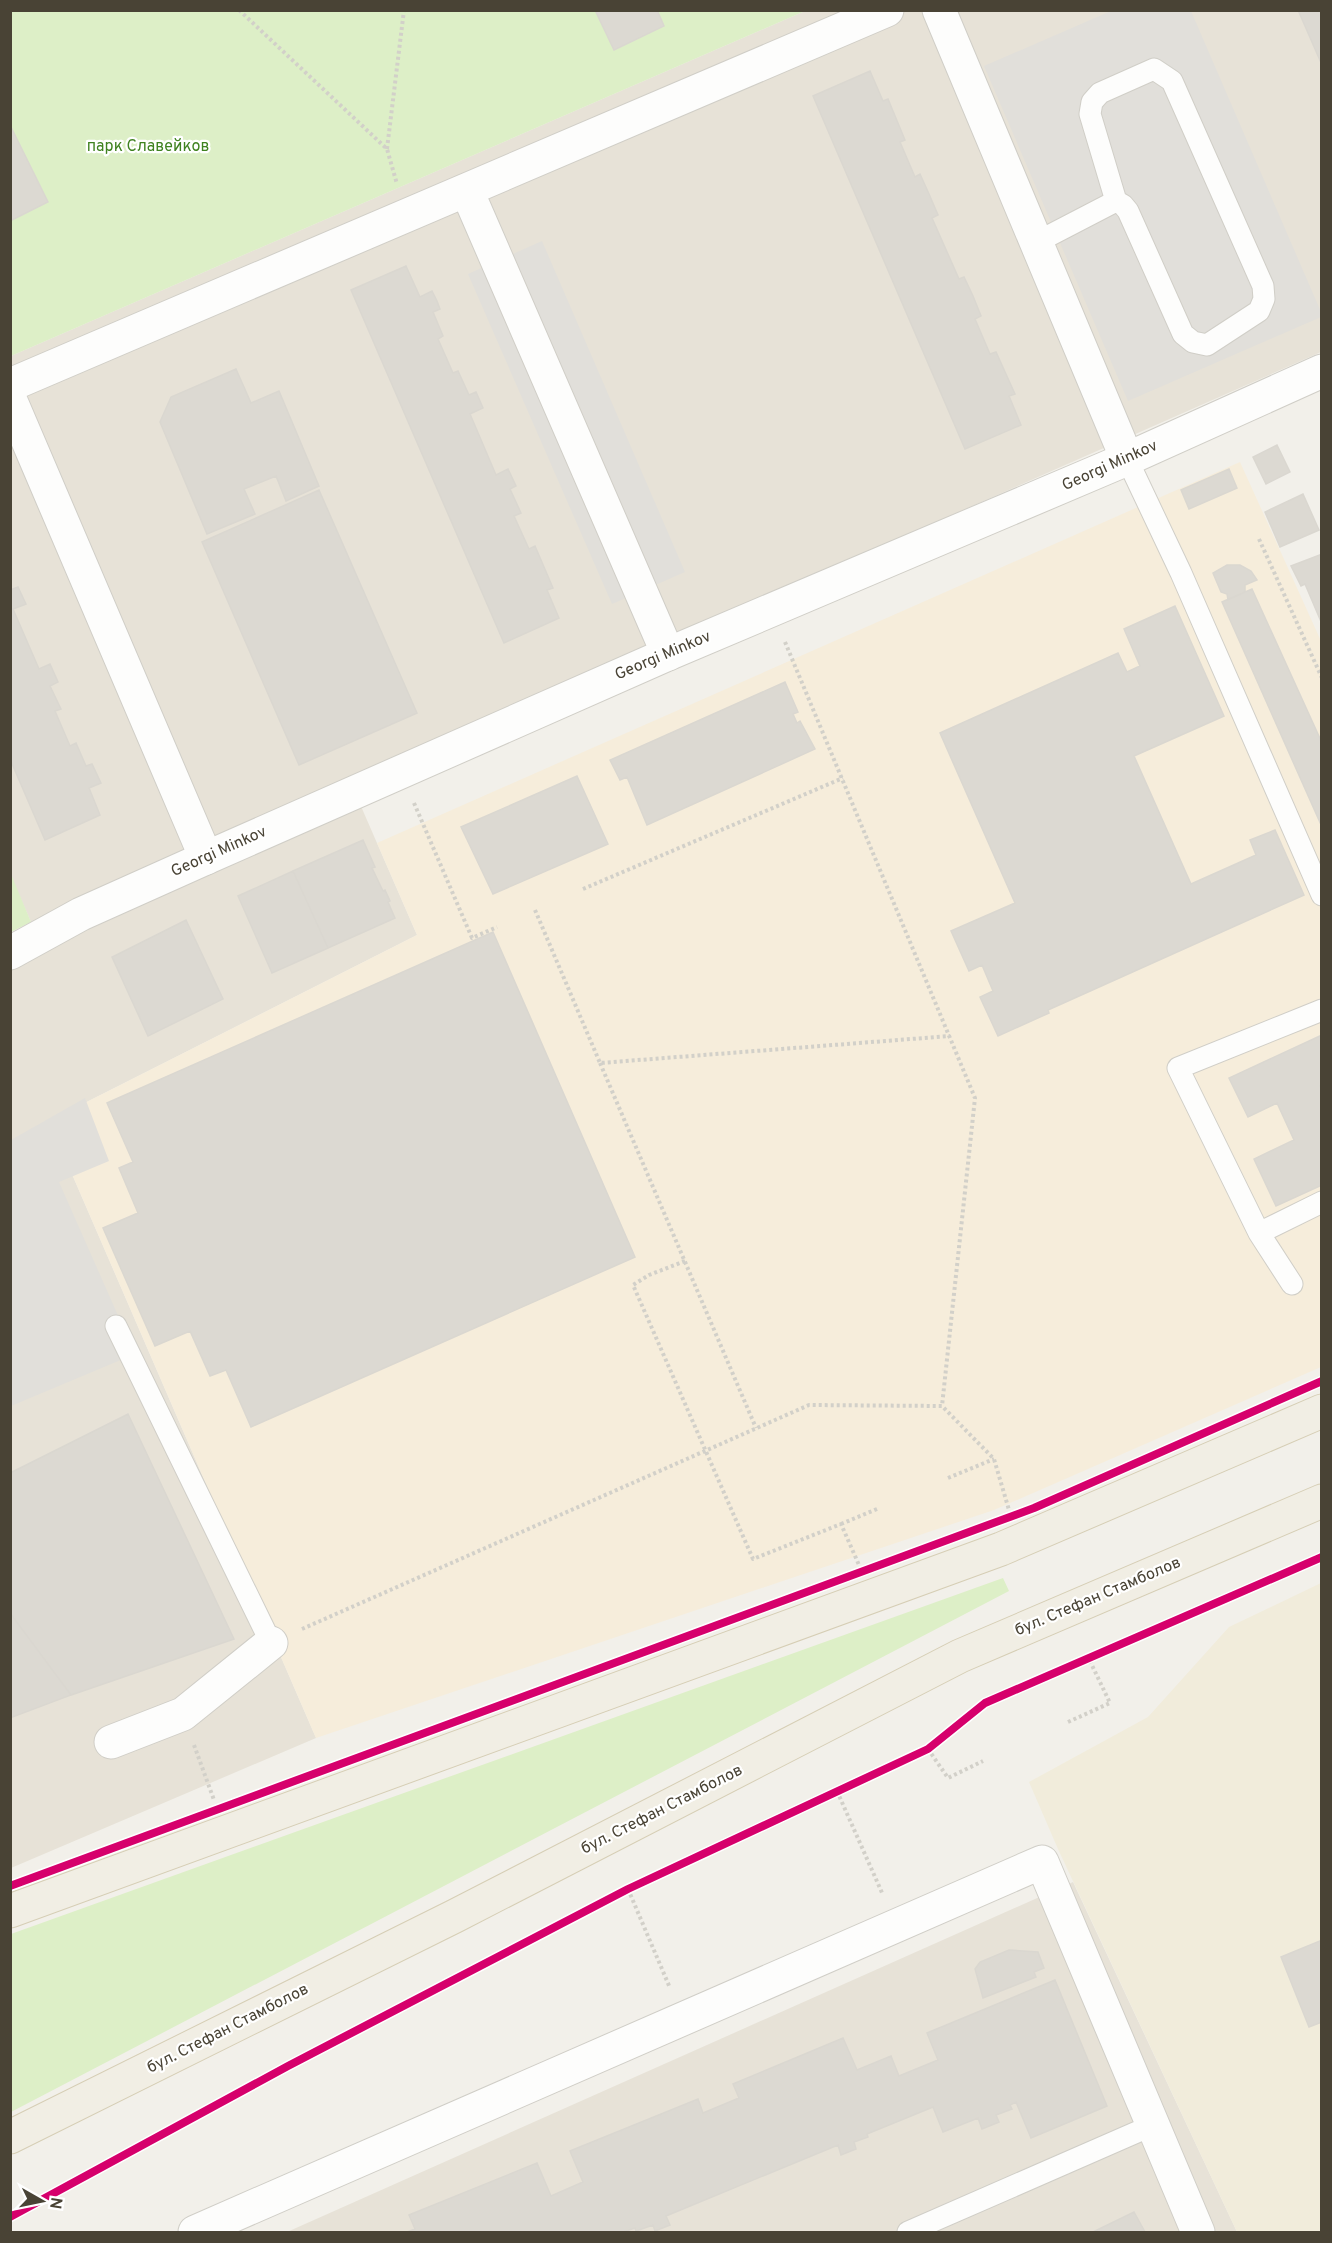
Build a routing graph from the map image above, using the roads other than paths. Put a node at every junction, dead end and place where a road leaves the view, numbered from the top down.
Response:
1 (887, 10) edge
2 (939, 10) edge
3 (467, 191) junction
4 (1116, 201) junction
5 (1036, 242) junction
6 (1322, 371) edge
7 (10, 385) edge
8 (10, 399) edge
9 (1127, 459) junction
10 (668, 654) junction
11 (206, 858) junction
12 (1322, 895) edge
13 (10, 953) edge
14 (1322, 1010) edge
15 (1322, 1202) edge
16 (1259, 1233) junction
17 (1292, 1284) dead end
18 (116, 1326) dead end
19 (1322, 1411) edge
20 (1322, 1501) edge
21 (271, 1643) joint
22 (111, 1742) dead end
23 (10, 1911) edge
24 (1153, 2125) junction
25 (10, 2137) edge
26 (195, 2232) edge
27 (908, 2232) edge
28 (1198, 2232) edge

1 - 3 street
2 - 5 street
3 - 7 street
3 - 10 street
4 - 4 lane
4 - 5 lane
5 - 9 street
6 - 9 street, Georgi Minkov
8 - 11 street
9 - 10 street, Georgi Minkov
9 - 12 lane
10 - 11 street, Georgi Minkov
11 - 13 street, Georgi Minkov
14 - 16 lane
15 - 16 lane
16 - 17 lane
18 - 21 lane
19 - 23 main road
20 - 25 main road, бул. Стефан Стамболов
21 - 22 street
24 - 26 street
24 - 27 lane
24 - 28 street

